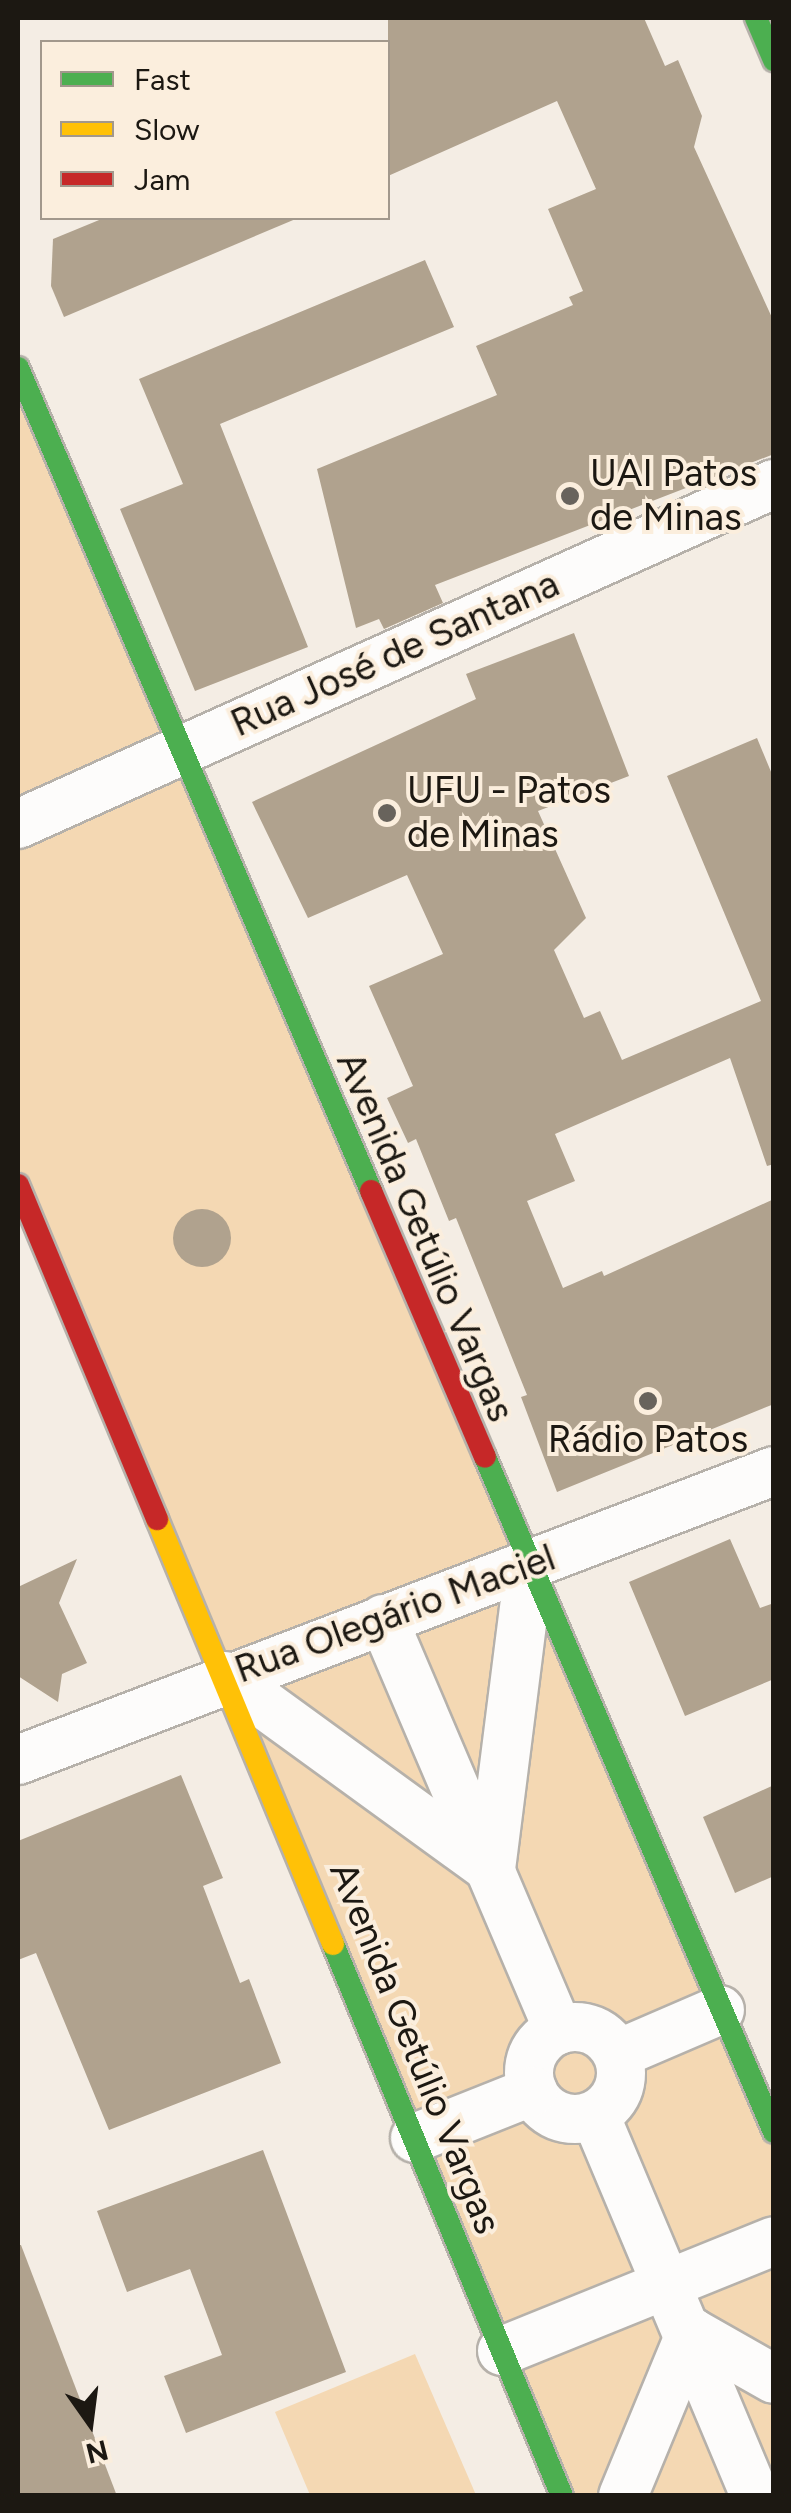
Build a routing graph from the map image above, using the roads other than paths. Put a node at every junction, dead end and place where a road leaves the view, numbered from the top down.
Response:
1 (756, 18) edge
2 (774, 60) edge
3 (18, 368) edge
4 (774, 484) edge
5 (178, 751) junction
6 (18, 824) edge
7 (18, 1185) edge
8 (774, 1472) edge
9 (528, 1566) junction
10 (383, 1619) junction
11 (225, 1676) junction
12 (18, 1760) edge
13 (491, 1869) junction
14 (720, 2010) junction
15 (558, 2030) junction
16 (618, 2054) junction
17 (533, 2091) junction
18 (594, 2115) junction
19 (774, 2132) edge
20 (414, 2138) junction
21 (774, 2242) edge
22 (670, 2283) junction
23 (691, 2332) junction
24 (502, 2351) junction
25 (774, 2379) edge
26 (562, 2496) edge
27 (623, 2496) edge
28 (755, 2496) edge

1 - 2 street
3 - 5 street, Avenida Getúlio Vargas
4 - 5 street, Rua José de Santana
5 - 6 street, Rua José de Santana
5 - 9 street, Avenida Getúlio Vargas
7 - 11 street, Avenida Getúlio Vargas
8 - 9 street, Rua Olegário Maciel
9 - 10 street, Rua Olegário Maciel
9 - 13 street
9 - 14 street, Avenida Getúlio Vargas
10 - 11 street, Rua Olegário Maciel
10 - 13 street
11 - 12 street, Rua Olegário Maciel
11 - 13 street
11 - 20 street, Avenida Getúlio Vargas
13 - 15 street
14 - 16 street
14 - 19 street, Avenida Getúlio Vargas
15 - 16 street
15 - 17 street
16 - 18 street
17 - 18 street
17 - 20 street
18 - 22 street
20 - 24 street, Avenida Getúlio Vargas
21 - 22 street
22 - 23 street
22 - 24 street
23 - 25 street
23 - 27 street
23 - 28 street
24 - 26 street, Avenida Getúlio Vargas

